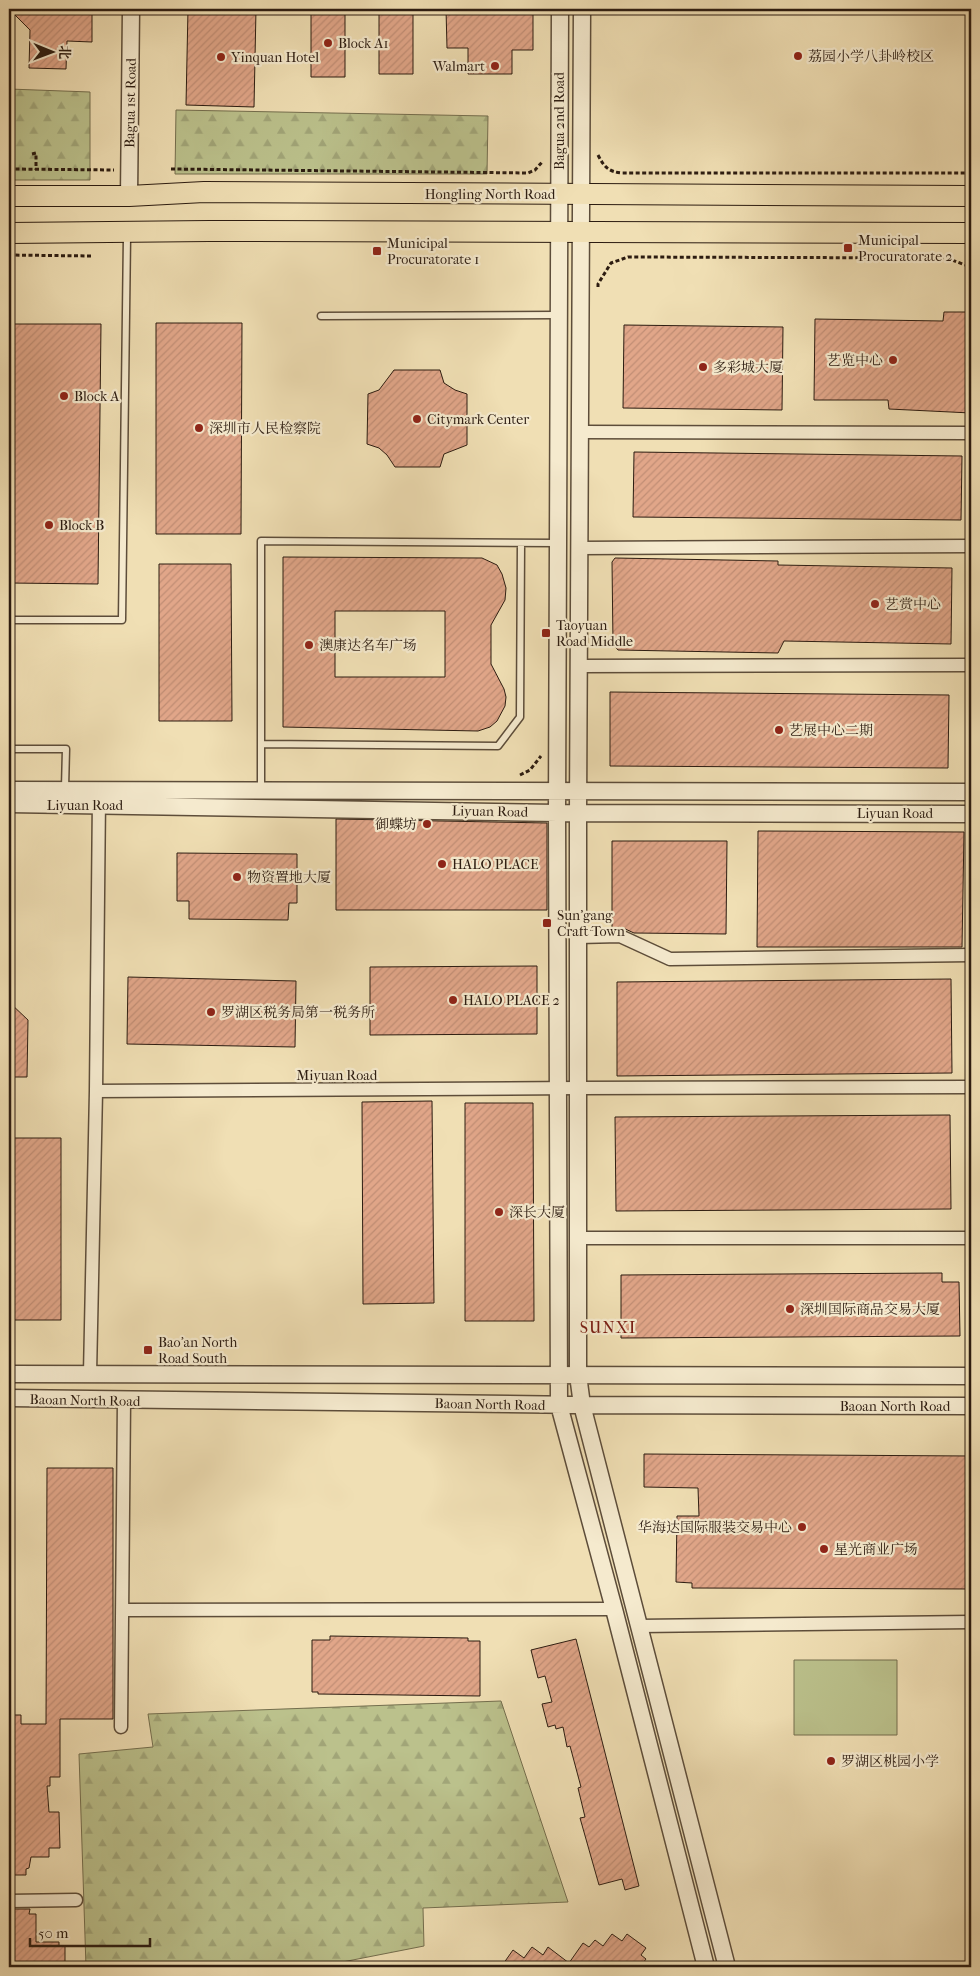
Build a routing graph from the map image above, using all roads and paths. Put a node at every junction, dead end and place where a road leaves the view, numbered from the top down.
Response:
1 (130, 9) edge
2 (560, 9) edge
3 (582, 9) edge
4 (597, 150) dead end
5 (32, 154) dead end
6 (9, 170) edge
7 (36, 170) junction
8 (117, 170) dead end
9 (171, 170) dead end
10 (528, 173) dead end
11 (971, 173) edge
12 (559, 195) junction
13 (581, 195) junction
14 (9, 196) edge
15 (129, 196) junction
16 (971, 196) edge
17 (127, 232) junction
18 (558, 232) junction
19 (581, 232) junction
20 (971, 232) edge
21 (9, 233) edge
22 (9, 255) edge
23 (91, 256) dead end
24 (965, 266) dead end
25 (598, 294) dead end
26 (559, 315) junction
27 (321, 316) dead end
28 (580, 432) junction
29 (971, 433) edge
30 (521, 543) junction
31 (558, 543) junction
32 (971, 546) edge
33 (580, 548) junction
34 (9, 620) edge
35 (971, 665) edge
36 (579, 666) junction
37 (261, 744) junction
38 (9, 749) edge
39 (9, 790) edge
40 (65, 790) junction
41 (261, 790) junction
42 (557, 792) junction
43 (578, 792) junction
44 (971, 792) edge
45 (99, 797) junction
46 (9, 804) edge
47 (578, 812) junction
48 (557, 813) junction
49 (971, 814) edge
50 (578, 937) junction
51 (971, 955) edge
52 (971, 1087) edge
53 (578, 1088) junction
54 (558, 1089) junction
55 (96, 1092) junction
56 (578, 1238) junction
57 (971, 1238) edge
58 (9, 1374) edge
59 (90, 1374) junction
60 (558, 1374) junction
61 (578, 1375) junction
62 (971, 1376) edge
63 (9, 1398) edge
64 (124, 1400) junction
65 (559, 1404) junction
66 (582, 1405) junction
67 (971, 1406) edge
68 (614, 1609) junction
69 (122, 1610) junction
70 (971, 1622) edge
71 (639, 1626) junction
72 (121, 1727) dead end
73 (76, 1900) dead end
74 (9, 1901) edge
75 (706, 1967) edge
76 (727, 1967) edge

1 - 15 street, Bagua 1st Road
2 - 12 street, Bagua 2nd Road
3 - 13 street, Bagua 2nd Road
4 - 11 path
5 - 7 path
6 - 7 path
7 - 8 path
9 - 10 path
12 - 13 main road, Hongling North Road
12 - 15 main road, Hongling North Road
12 - 18 street, Bagua 2nd Road
13 - 16 main road, Hongling North Road
13 - 19 street, Bagua 2nd Road
14 - 15 main road, Hongling North Road
17 - 18 main road
17 - 21 main road
17 - 34 lane
18 - 19 main road
18 - 26 street, Bagua 2nd Road
19 - 20 main road
19 - 28 street, Bagua 2nd Road
22 - 23 path
24 - 25 path
26 - 27 lane
26 - 31 street, Bagua 2nd Road
28 - 29 street
28 - 33 street, Bagua 2nd Road
30 - 31 lane
30 - 37 lane
30 - 37 lane
31 - 42 street, Bagua 2nd Road
32 - 33 street
33 - 36 street, Bagua 2nd Road
35 - 36 street
36 - 43 street, Bagua 2nd Road
37 - 41 lane
38 - 40 lane
39 - 40 street, Liyuan Road
40 - 45 street, Liyuan Road
41 - 42 street, Liyuan Road
41 - 45 street, Liyuan Road
42 - 43 street, Liyuan Road
42 - 48 street, Bagua 2nd Road
43 - 44 street, Liyuan Road
43 - 47 street, Bagua 2nd Road
45 - 46 street, Liyuan Road
45 - 48 street, Liyuan Road
45 - 55 street
47 - 48 street, Liyuan Road
47 - 49 street, Liyuan Road
47 - 50 street, Bagua 2nd Road
48 - 54 street, Bagua 2nd Road
50 - 51 street
50 - 53 street, Bagua 2nd Road
52 - 53 street, Miyuan Road
53 - 54 street, Miyuan Road
53 - 56 street, Bagua 2nd Road
54 - 55 street, Miyuan Road
54 - 60 street, Bagua 2nd Road
55 - 59 street
56 - 57 street
56 - 61 street, Bagua 2nd Road
58 - 59 street, Baoan North Road
59 - 60 street, Baoan North Road
60 - 61 street, Baoan North Road
60 - 65 street, Bagua 2nd Road
61 - 62 street, Baoan North Road
61 - 66 street, Bagua 2nd Road
63 - 64 street, Baoan North Road
64 - 65 street, Baoan North Road
64 - 69 street
65 - 66 street, Baoan North Road
65 - 68 street, Bagua 2nd Road
66 - 67 street, Baoan North Road
66 - 71 street, Bagua 2nd Road
68 - 69 street
68 - 75 street, Bagua 2nd Road
69 - 72 street
70 - 71 street
71 - 76 street, Bagua 2nd Road
73 - 74 street

